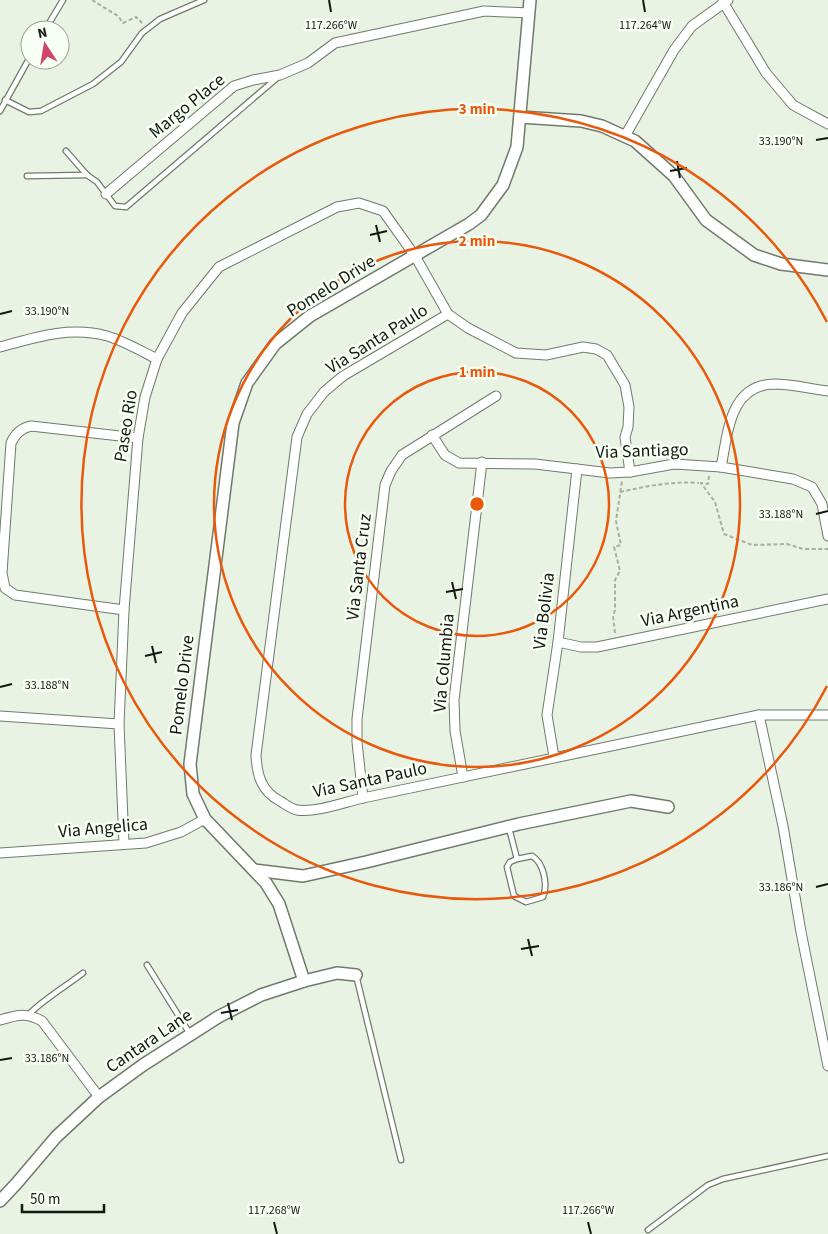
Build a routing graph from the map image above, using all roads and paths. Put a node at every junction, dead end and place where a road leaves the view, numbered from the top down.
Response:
1 (63, 0) edge
2 (92, 0) edge
3 (204, 0) edge
4 (530, 0) edge
5 (726, 1) edge
6 (529, 13) junction
7 (52, 20) edge
8 (148, 28) junction
9 (22, 70) edge
10 (280, 75) junction
11 (5, 100) junction
12 (0, 111) edge
13 (520, 117) junction
14 (828, 124) edge
15 (625, 136) junction
16 (66, 151) dead end
17 (87, 175) junction
18 (27, 176) dead end
19 (106, 194) junction
20 (415, 256) junction
21 (828, 270) edge
22 (448, 314) junction
23 (0, 347) edge
24 (157, 359) junction
25 (828, 391) edge
26 (496, 396) dead end
27 (432, 435) junction
28 (138, 438) junction
29 (482, 462) junction
30 (710, 466) junction
31 (721, 467) junction
32 (577, 469) junction
33 (627, 472) junction
34 (701, 483) junction
35 (620, 492) junction
36 (828, 536) edge
37 (828, 549) edge
38 (828, 599) edge
39 (124, 610) junction
40 (558, 642) junction
41 (617, 643) junction
42 (828, 715) edge
43 (0, 716) edge
44 (759, 717) junction
45 (119, 724) junction
46 (554, 757) junction
47 (463, 777) junction
48 (363, 798) junction
49 (668, 807) dead end
50 (205, 819) junction
51 (509, 827) junction
52 (124, 844) junction
53 (0, 853) edge
54 (517, 859) junction
55 (254, 870) junction
56 (147, 965) dead end
57 (83, 972) dead end
58 (356, 975) joint
59 (304, 981) junction
60 (27, 1016) junction
61 (0, 1020) edge
62 (190, 1034) junction
63 (828, 1066) edge
64 (98, 1097) junction
65 (828, 1156) edge
66 (402, 1160) dead end
67 (0, 1201) edge
68 (648, 1230) dead end

1 - 7 lane
2 - 8 path
3 - 8 lane
4 - 6 street, Pomelo Drive
5 - 14 street
5 - 15 street
6 - 10 street, Margo Place
6 - 13 street, Pomelo Drive
8 - 11 lane
9 - 11 lane
10 - 19 street, Margo Place
10 - 19 lane
11 - 12 lane
13 - 15 street
13 - 20 street, Pomelo Drive
15 - 21 street
16 - 17 lane
17 - 18 lane
17 - 19 lane
20 - 22 street, Paseo Rio
20 - 24 street, Paseo Rio
20 - 50 street, Pomelo Drive
22 - 33 street
22 - 48 street, Via Santa Paulo
23 - 24 street
24 - 28 street, Paseo Rio
25 - 31 street
26 - 27 street, Via Santa Cruz
27 - 29 street, Via Santiago
27 - 48 street, Via Santa Cruz
28 - 39 street, Paseo Rio
28 - 39 street
29 - 32 street, Via Santiago
29 - 47 street, Via Columbia
30 - 31 street, Via Santiago
30 - 33 street, Via Santiago
30 - 34 path
31 - 36 street, Via Santiago
32 - 33 street, Via Santiago
32 - 40 street, Via Bolivia
33 - 35 path
34 - 35 path
34 - 37 path
35 - 41 path
38 - 41 street, Via Argentina
39 - 45 street, Paseo Rio
40 - 41 street, Via Argentina
40 - 46 street, Via Bolivia
42 - 44 street, Via Santa Paulo
43 - 45 street
44 - 46 street, Via Santa Paulo
44 - 63 street
45 - 52 street, Paseo Rio
46 - 47 street, Via Santa Paulo
47 - 48 street, Via Santa Paulo
49 - 51 street
50 - 52 street, Via Angelica
50 - 55 street, Pomelo Drive
51 - 54 lane
51 - 55 street
52 - 53 street, Via Angelica
54 - 54 lane
55 - 59 street
56 - 62 lane
57 - 60 lane
58 - 59 street, Cantara Lane
58 - 66 lane
59 - 62 street, Cantara Lane
60 - 61 street
60 - 64 street
62 - 64 street, Cantara Lane
64 - 67 street, Cantara Lane
65 - 68 lane

